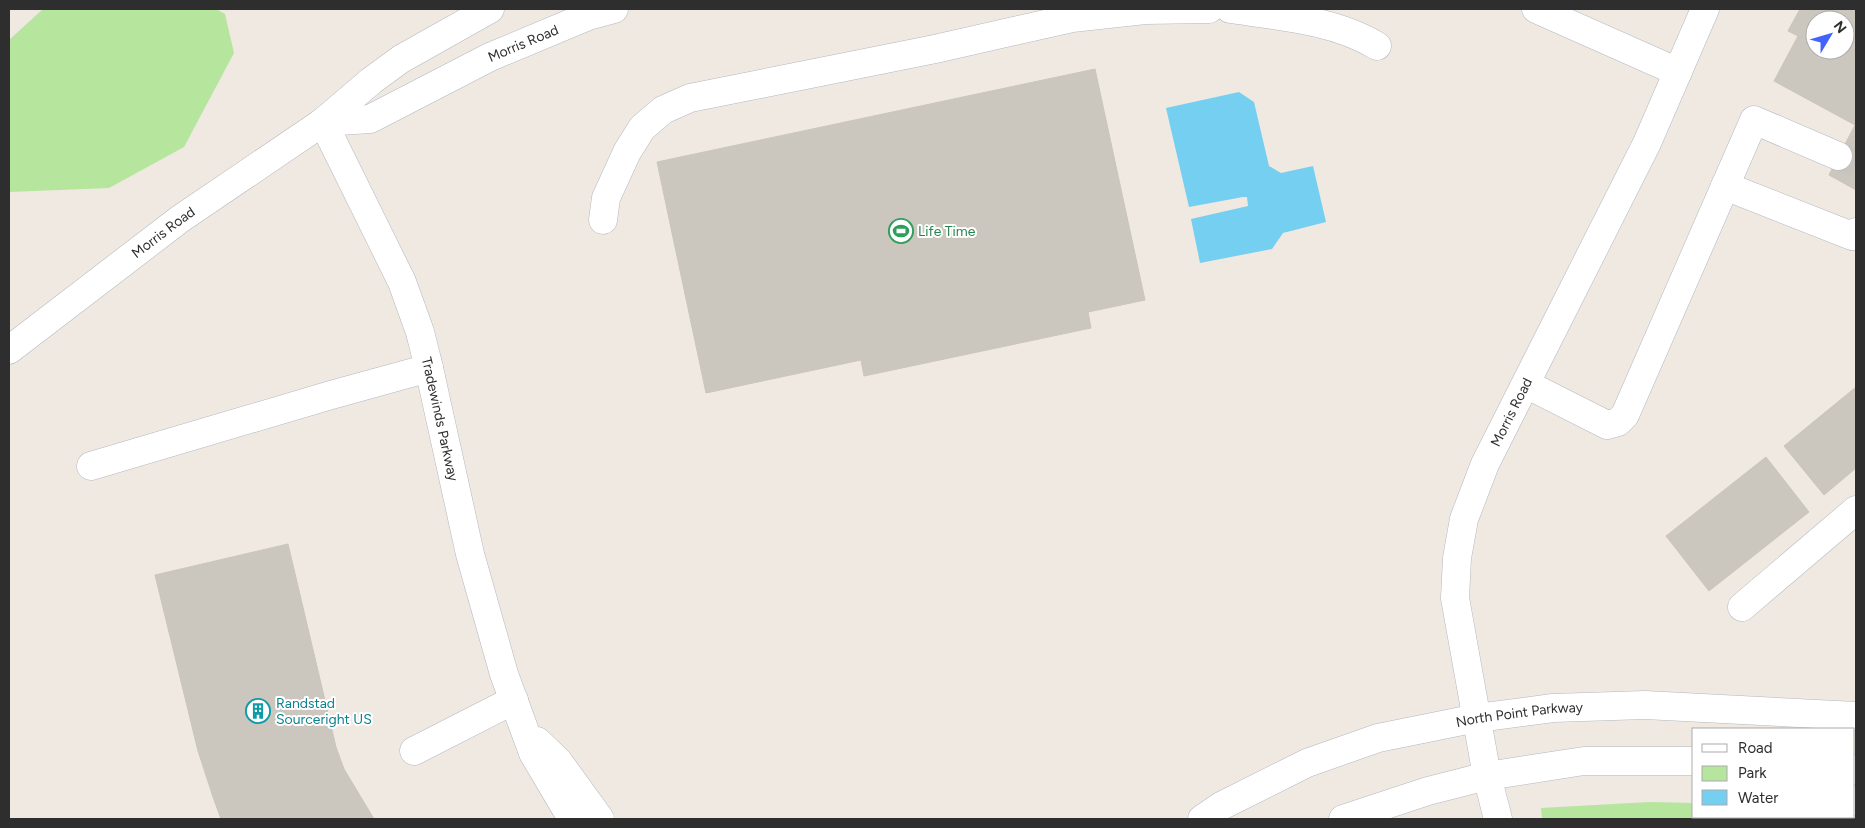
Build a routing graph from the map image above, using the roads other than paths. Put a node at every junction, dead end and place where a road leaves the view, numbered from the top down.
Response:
1 (490, 9) edge
2 (614, 9) edge
3 (1209, 9) edge
4 (1230, 9) edge
5 (1536, 9) edge
6 (1700, 10) edge
7 (1377, 46) dead end
8 (1678, 72) junction
9 (323, 122) junction
10 (1838, 156) tunnel mouth
11 (1725, 186) junction
12 (603, 220) dead end
13 (1849, 232) edge
14 (9, 350) edge
15 (429, 368) junction
16 (1526, 384) junction
17 (91, 466) dead end
18 (1856, 510) edge
19 (1742, 606) dead end
20 (514, 700) junction
21 (1856, 716) edge
22 (1477, 718) junction
23 (525, 730) junction
24 (414, 751) dead end
25 (1692, 761) edge
26 (1487, 776) junction
27 (572, 819) edge
28 (600, 819) edge
29 (1202, 819) edge
30 (1343, 819) edge
31 (1498, 819) edge

1 - 9 street, Morris Road
2 - 9 street, Morris Road
3 - 12 street
4 - 7 street
5 - 8 street
6 - 8 street, Morris Road
8 - 16 street, Morris Road
9 - 14 street, Morris Road
9 - 15 street, Tradewinds Parkway
10 - 11 street
11 - 13 street
11 - 16 street
15 - 17 street
15 - 20 street, Tradewinds Parkway
16 - 22 street, Morris Road
18 - 19 street
20 - 23 street, Tradewinds Parkway
20 - 24 street
21 - 22 street, North Point Parkway
22 - 26 street, Morris Road
22 - 29 street, North Point Parkway
23 - 27 street, Tradewinds Parkway
23 - 28 street, Tradewinds Parkway
25 - 26 street
26 - 30 street
26 - 31 street, Morris Road

